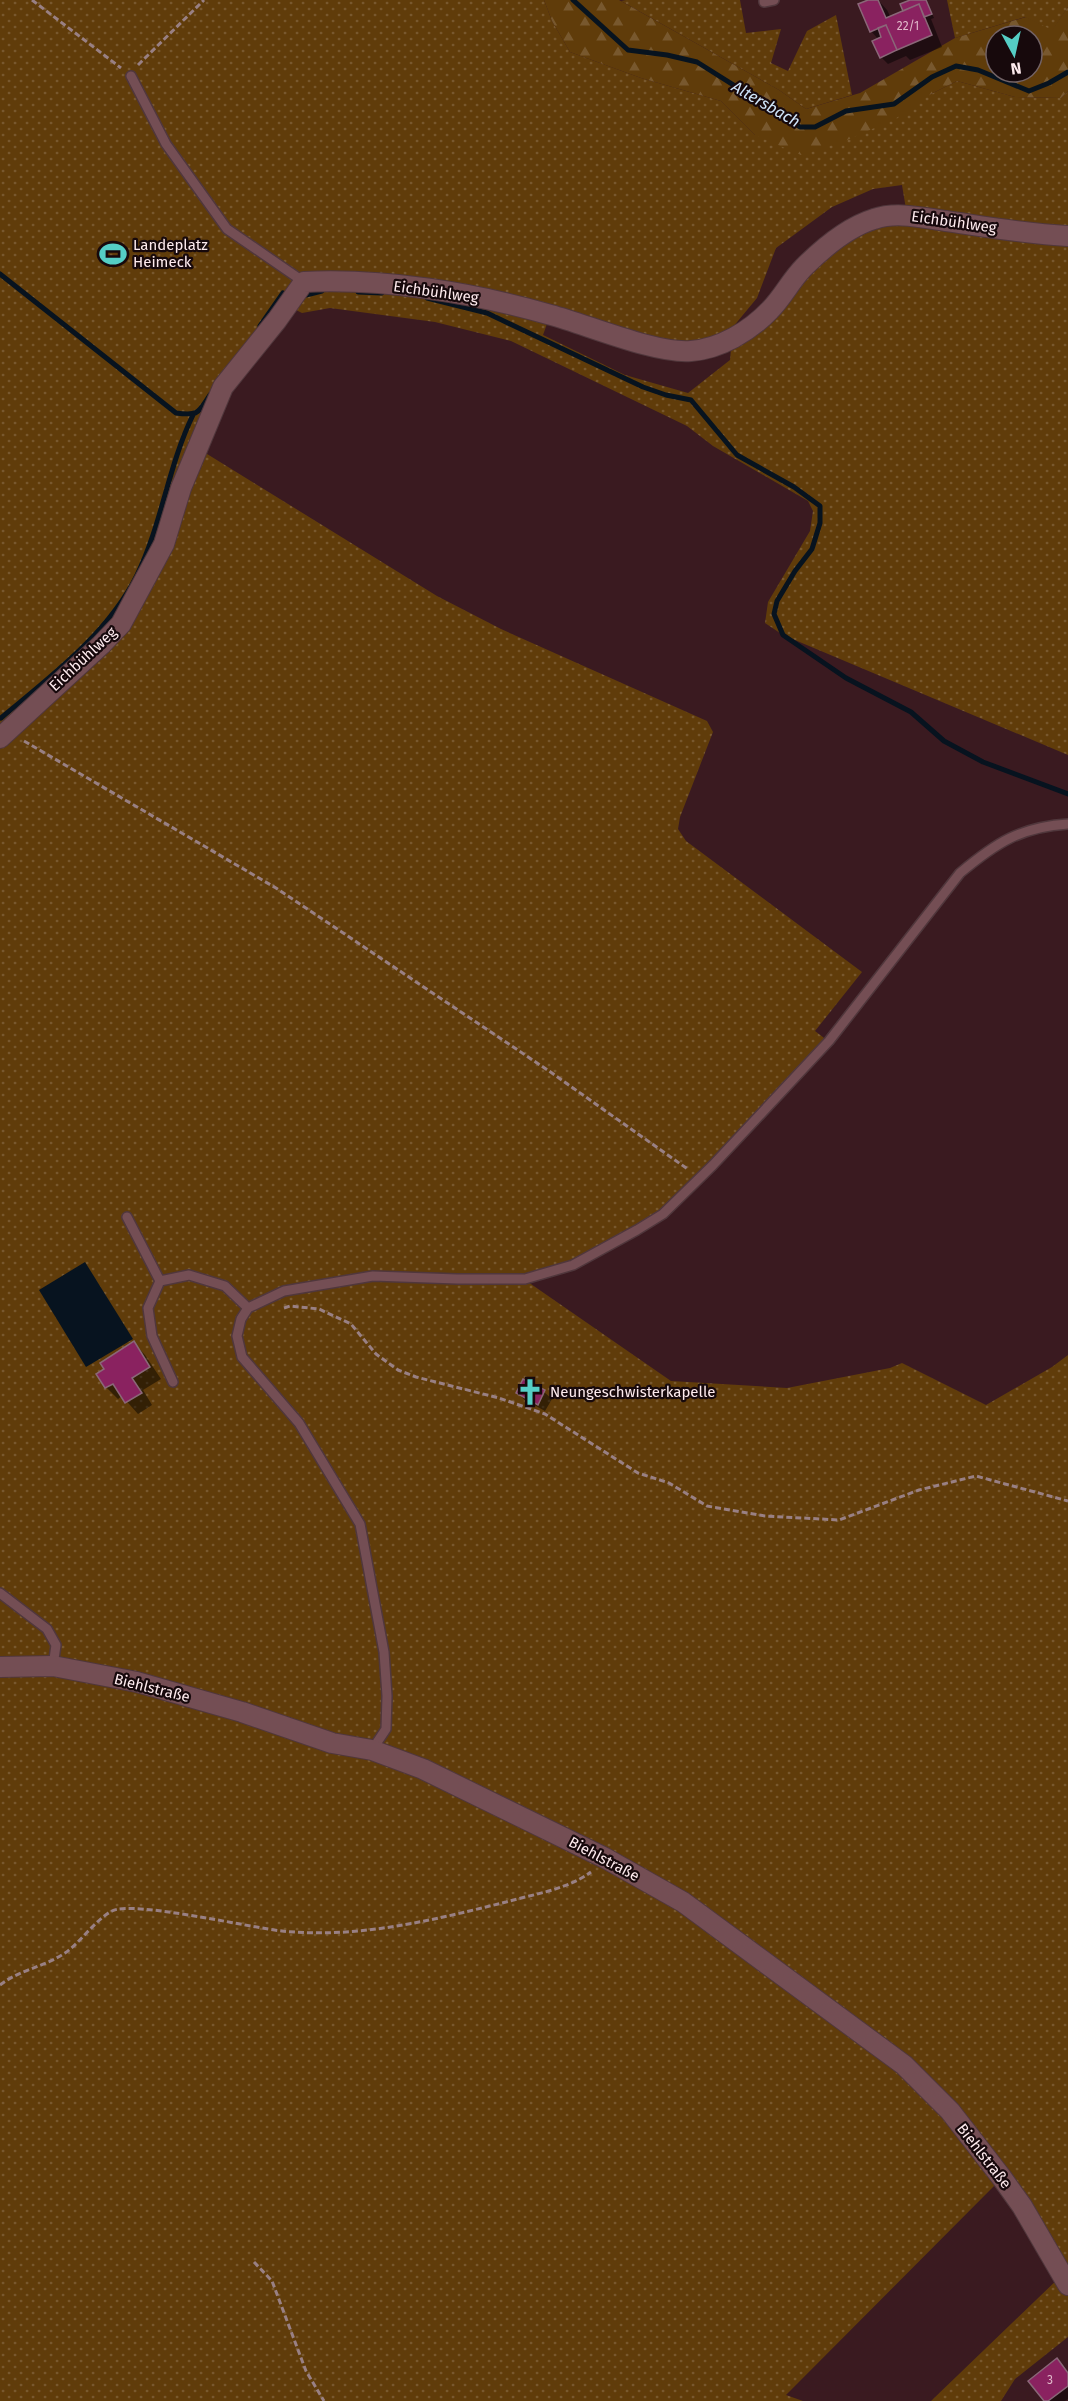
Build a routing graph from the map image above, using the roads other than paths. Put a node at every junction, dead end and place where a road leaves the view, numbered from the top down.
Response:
1 (764, 0) edge
2 (774, 0) edge
3 (131, 76) road end
4 (1068, 236) edge
5 (304, 282) junction
6 (2, 733) edge
7 (1068, 824) edge
8 (127, 1217) dead end
9 (160, 1281) junction
10 (248, 1308) junction
11 (173, 1382) dead end
12 (0, 1593) edge
13 (52, 1666) junction
14 (0, 1667) edge
15 (372, 1750) junction
16 (1068, 2286) edge

1 - 2 lane
3 - 5 lane
4 - 5 street, Eichbühlweg
5 - 6 street, Eichbühlweg
7 - 10 lane
8 - 9 lane
9 - 10 lane
9 - 11 lane
10 - 15 lane
12 - 13 lane
13 - 14 street, Biehlstraße
13 - 15 street, Biehlstraße
15 - 16 street, Biehlstraße

